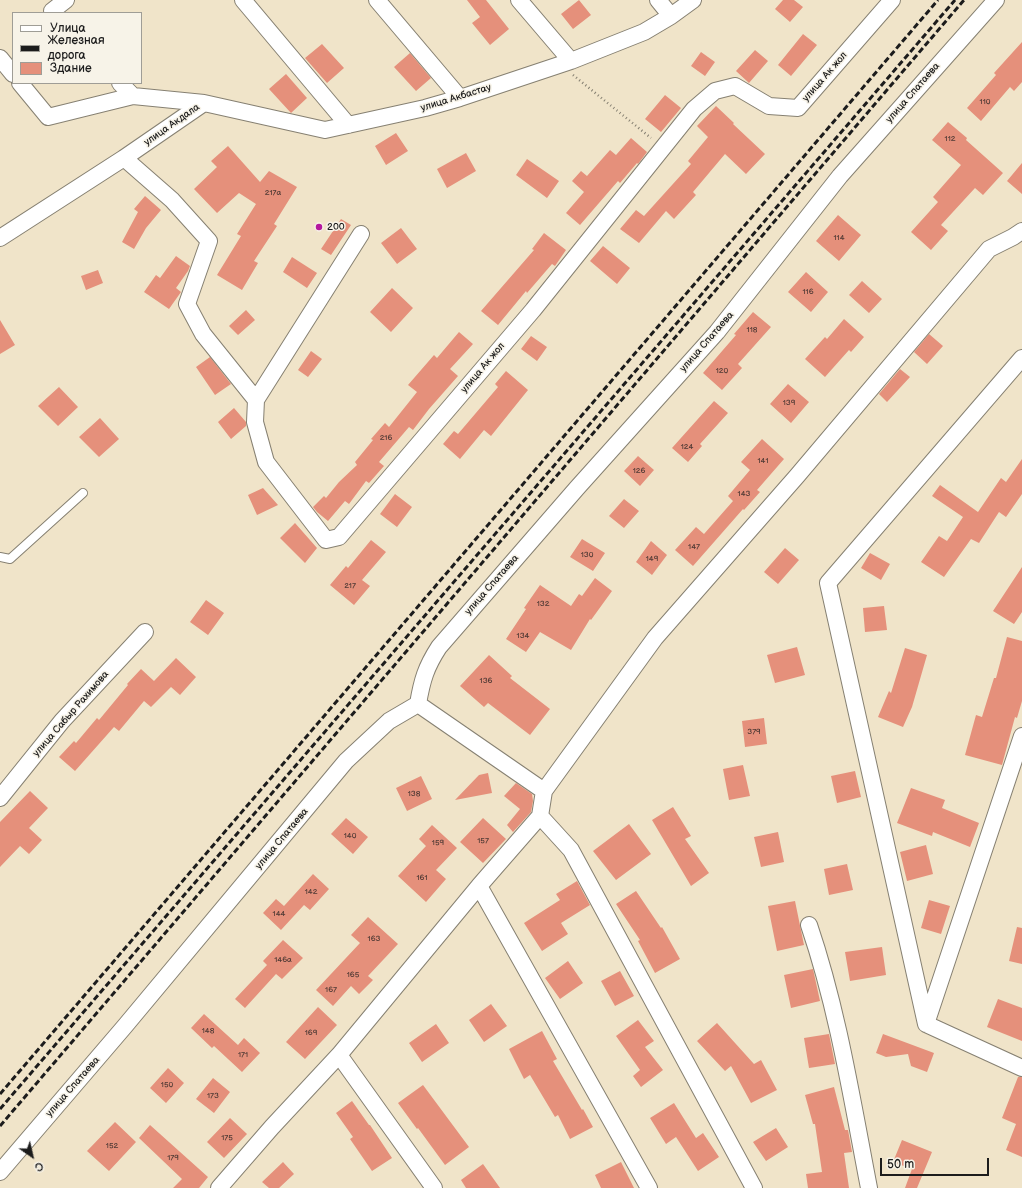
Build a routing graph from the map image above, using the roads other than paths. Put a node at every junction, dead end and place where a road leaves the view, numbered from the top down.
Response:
1 (66, 0) edge
2 (243, 0) edge
3 (377, 0) edge
4 (519, 0) edge
5 (658, 0) edge
6 (693, 0) edge
7 (892, 0) edge
8 (996, 0) edge
9 (53, 12) edge
10 (671, 16) junction
11 (0, 58) edge
12 (565, 63) junction
13 (12, 73) edge
14 (21, 84) edge
15 (121, 84) edge
16 (133, 96) junction
17 (460, 98) junction
18 (204, 103) junction
19 (348, 125) junction
20 (124, 158) junction
21 (1022, 232) edge
22 (361, 234) dead end
23 (0, 238) edge
24 (1022, 358) edge
25 (256, 400) junction
26 (83, 493) dead end
27 (0, 557) edge
28 (145, 632) dead end
29 (418, 704) junction
30 (1022, 736) edge
31 (544, 791) junction
32 (0, 798) edge
33 (540, 816) junction
34 (479, 886) junction
35 (809, 925) dead end
36 (926, 1024) junction
37 (339, 1055) junction
38 (1022, 1068) edge
39 (0, 1172) edge
40 (219, 1188) edge
41 (434, 1188) edge
42 (650, 1188) edge
43 (754, 1188) edge
44 (869, 1188) edge

1 - 9 street
2 - 19 street
3 - 17 street
4 - 12 street
5 - 10 street
6 - 10 street, улица Акбастау
7 - 25 street, улица Ак жол
8 - 29 street, улица Спатаева
10 - 12 street, улица Акбастау
11 - 13 street
12 - 17 street, улица Акбастау
14 - 16 street, улица Акдала
15 - 16 street
16 - 18 street, улица Акдала
17 - 19 street, улица Акбастау
18 - 19 street, улица Акбастау
18 - 20 street, улица Акдала
20 - 23 street, улица Акдала
20 - 25 street
21 - 31 street
22 - 25 street, улица Ак жол
24 - 36 street
26 - 27 lane
28 - 32 street, улица Сабыр Рахимова
29 - 31 street
29 - 39 street, улица Спатаева
30 - 36 street
31 - 33 street
33 - 34 street
33 - 43 street
34 - 37 street
34 - 42 street
35 - 44 street
36 - 38 street
37 - 40 street
37 - 41 street

